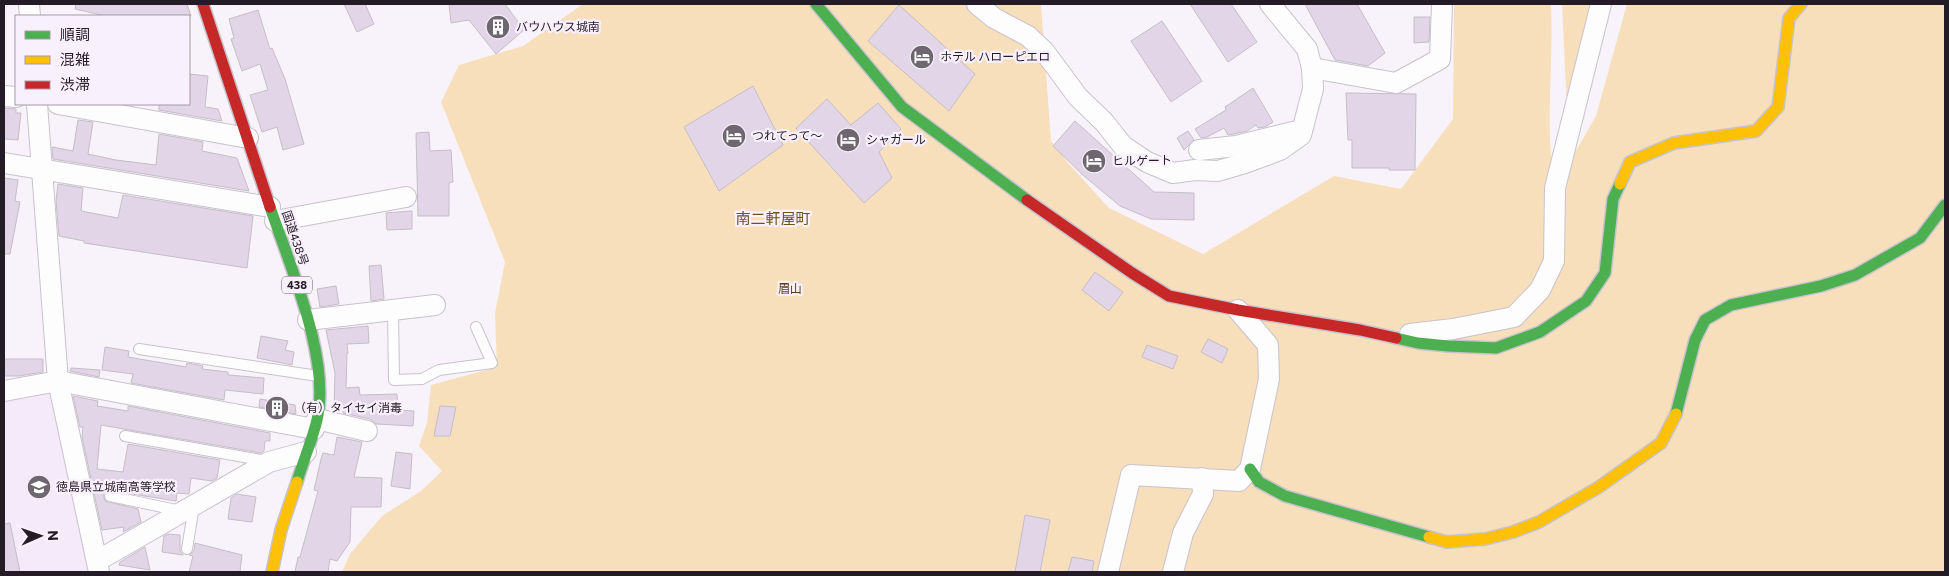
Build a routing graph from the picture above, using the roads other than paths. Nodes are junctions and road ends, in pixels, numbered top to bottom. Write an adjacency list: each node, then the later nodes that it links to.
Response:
1 (203, 4): 12 (main road, 国道438号 / 438)
2 (816, 4): 21 (main road)
3 (977, 4): 11 (street)
4 (1270, 4): 8 (street)
5 (1442, 4): 8 (street)
6 (1601, 4): 24 (street)
7 (1801, 4): 24 (main road)
8 (1312, 68): 11 (street)
9 (37, 105): 15 (street)
10 (64, 105): 12 (street)
11 (1302, 129): 13 (street)
12 (248, 138): 18 (main road, 国道438号 / 438)
13 (1199, 150)
14 (4, 163): 15 (street)
15 (42, 168): 18 (street); 27 (street)
16 (406, 197): 18 (street)
17 (1945, 204): 34 (main road)
18 (273, 214): 22 (main road, 国道438号 / 438)
19 (435, 305): 20 (street)
20 (393, 310): 22 (street); 23 (lane)
21 (1238, 310): 24 (main road); 34 (street)
22 (308, 320): 26 (main road, 国道438号 / 438)
23 (476, 327)
24 (1389, 336)
25 (139, 349): 26 (lane)
26 (320, 376): 29 (main road, 国道438号 / 438)
27 (58, 381): 28 (street); 29 (street); 39 (street)
28 (4, 391)
29 (316, 424): 30 (street); 32 (main road, 国道438号 / 438)
30 (367, 432)
31 (125, 436): 33 (lane)
32 (306, 452): 33 (street); 40 (main road, 国道438号 / 438)
33 (269, 462): 37 (street)
34 (1250, 469): 35 (street)
35 (1202, 478): 41 (street); 42 (street)
36 (110, 496): 37 (lane)
37 (188, 508): 38 (lane); 39 (street)
38 (188, 549)
39 (98, 567)
40 (272, 572)
41 (1108, 572)
42 (1173, 572)

